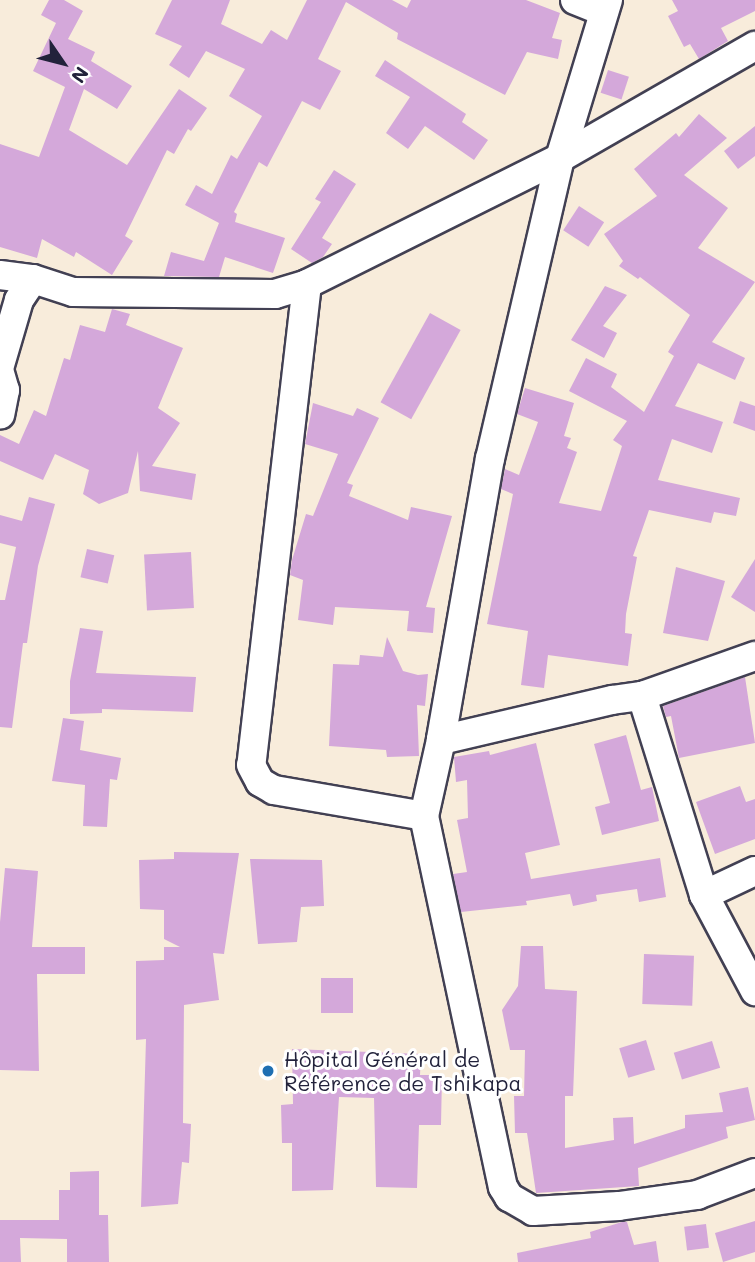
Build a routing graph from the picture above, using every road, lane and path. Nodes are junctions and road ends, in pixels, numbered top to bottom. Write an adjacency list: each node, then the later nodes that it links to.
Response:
1 (575, 0): 2 (street)
2 (606, 6): 4 (street)
3 (755, 46): 4 (street)
4 (560, 158): 7 (street); 13 (street)
5 (0, 275): 6 (street)
6 (33, 279): 7 (street); 8 (street)
7 (307, 284): 14 (street)
8 (0, 365)
9 (0, 373): 10 (street)
10 (0, 415)
11 (755, 656): 12 (street)
12 (642, 696): 13 (street); 16 (street)
13 (441, 740): 14 (street)
14 (424, 816): 18 (street)
15 (755, 871): 16 (street)
16 (704, 895): 17 (street)
17 (755, 991)
18 (755, 1172)

